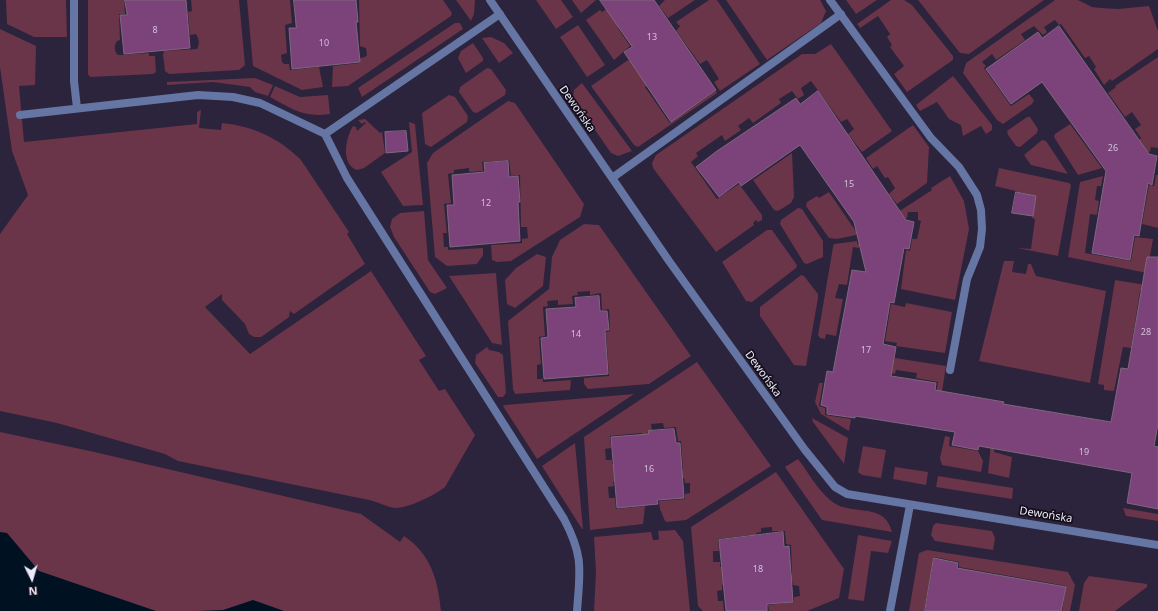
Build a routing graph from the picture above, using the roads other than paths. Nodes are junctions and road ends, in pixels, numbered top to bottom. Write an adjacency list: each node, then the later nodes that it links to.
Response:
1 (74, 0): 6 (street)
2 (490, 0): 4 (street, Dewońska)
3 (830, 0): 5 (street)
4 (500, 14): 8 (street); 9 (street, Dewońska)
5 (840, 14): 9 (street); 10 (street)
6 (77, 108): 7 (street); 8 (street)
7 (20, 115)
8 (325, 134): 13 (street)
9 (612, 178): 11 (street, Dewońska)
10 (950, 370)
11 (910, 504): 12 (street, Dewońska); 14 (street)
12 (1158, 545)
13 (577, 611)
14 (890, 611)

